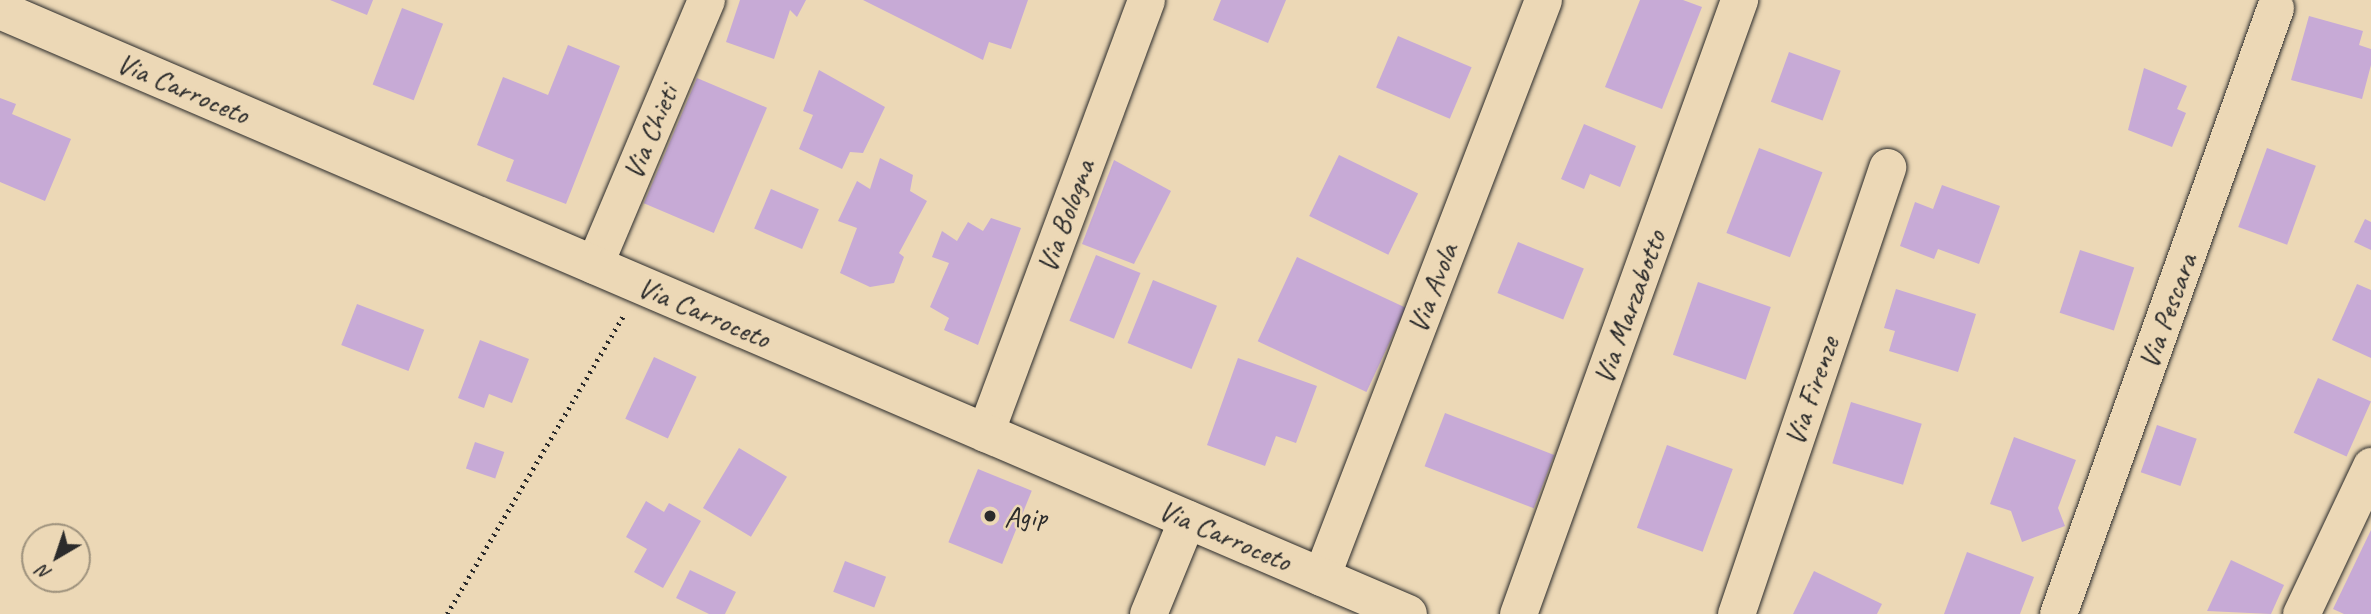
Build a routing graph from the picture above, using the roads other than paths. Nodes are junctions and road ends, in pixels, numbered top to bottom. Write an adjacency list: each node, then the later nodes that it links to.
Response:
1 (706, 0): 8 (street, Via Chieti)
2 (1146, 0): 9 (street, Via Bologna)
3 (1543, 0): 12 (street, Via Avola)
4 (1739, 0): 15 (street, Via Marzabotto)
5 (2276, 8): 17 (street, Via Pescara)
6 (0, 10): 8 (street, Via Carroceto)
7 (1887, 167): 16 (street, Via Firenze)
8 (594, 265): 9 (street, Via Carroceto)
9 (985, 433): 11 (street, Via Carroceto)
10 (2371, 466): 18 (street)
11 (1187, 519): 12 (street, Via Carroceto); 13 (street)
12 (1321, 577): 14 (street, Via Carroceto)
13 (1148, 614)
14 (1408, 614)
15 (1518, 614)
16 (1736, 614)
17 (2058, 614)
18 (2301, 614)

